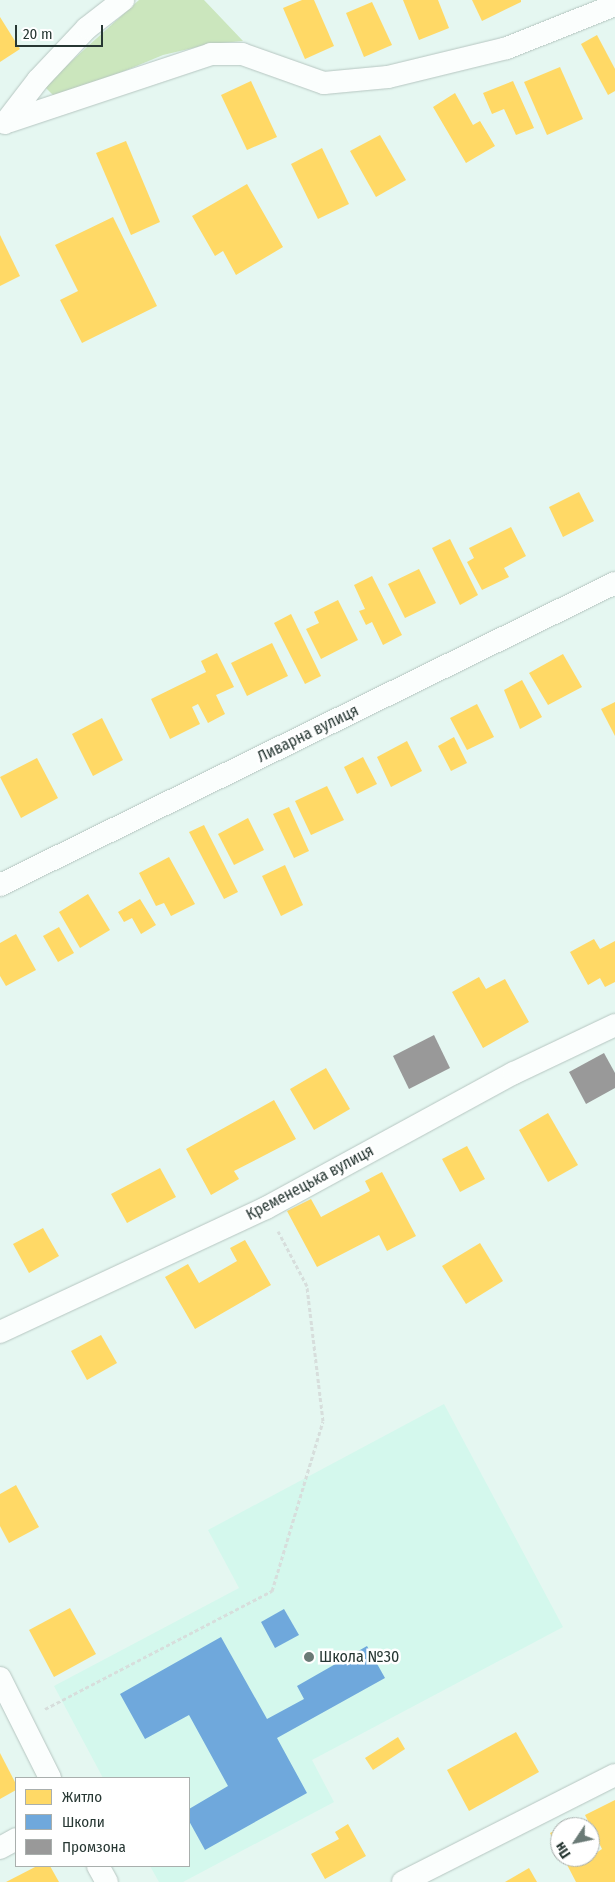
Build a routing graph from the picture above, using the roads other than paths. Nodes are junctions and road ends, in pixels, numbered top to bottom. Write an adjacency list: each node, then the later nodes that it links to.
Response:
1 (123, 0): 3 (street)
2 (615, 5): 3 (street)
3 (5, 124)
4 (615, 583): 5 (street, Ливарна вулиця)
5 (0, 885)
6 (615, 1025): 7 (street, Кременецька вулиця)
7 (0, 1332)
8 (0, 1678): 10 (street)
9 (615, 1775): 15 (street)
10 (50, 1777)
11 (15, 1840): 12 (street)
12 (0, 1848)
13 (99, 1867): 14 (street)
14 (107, 1882)
15 (404, 1882)

